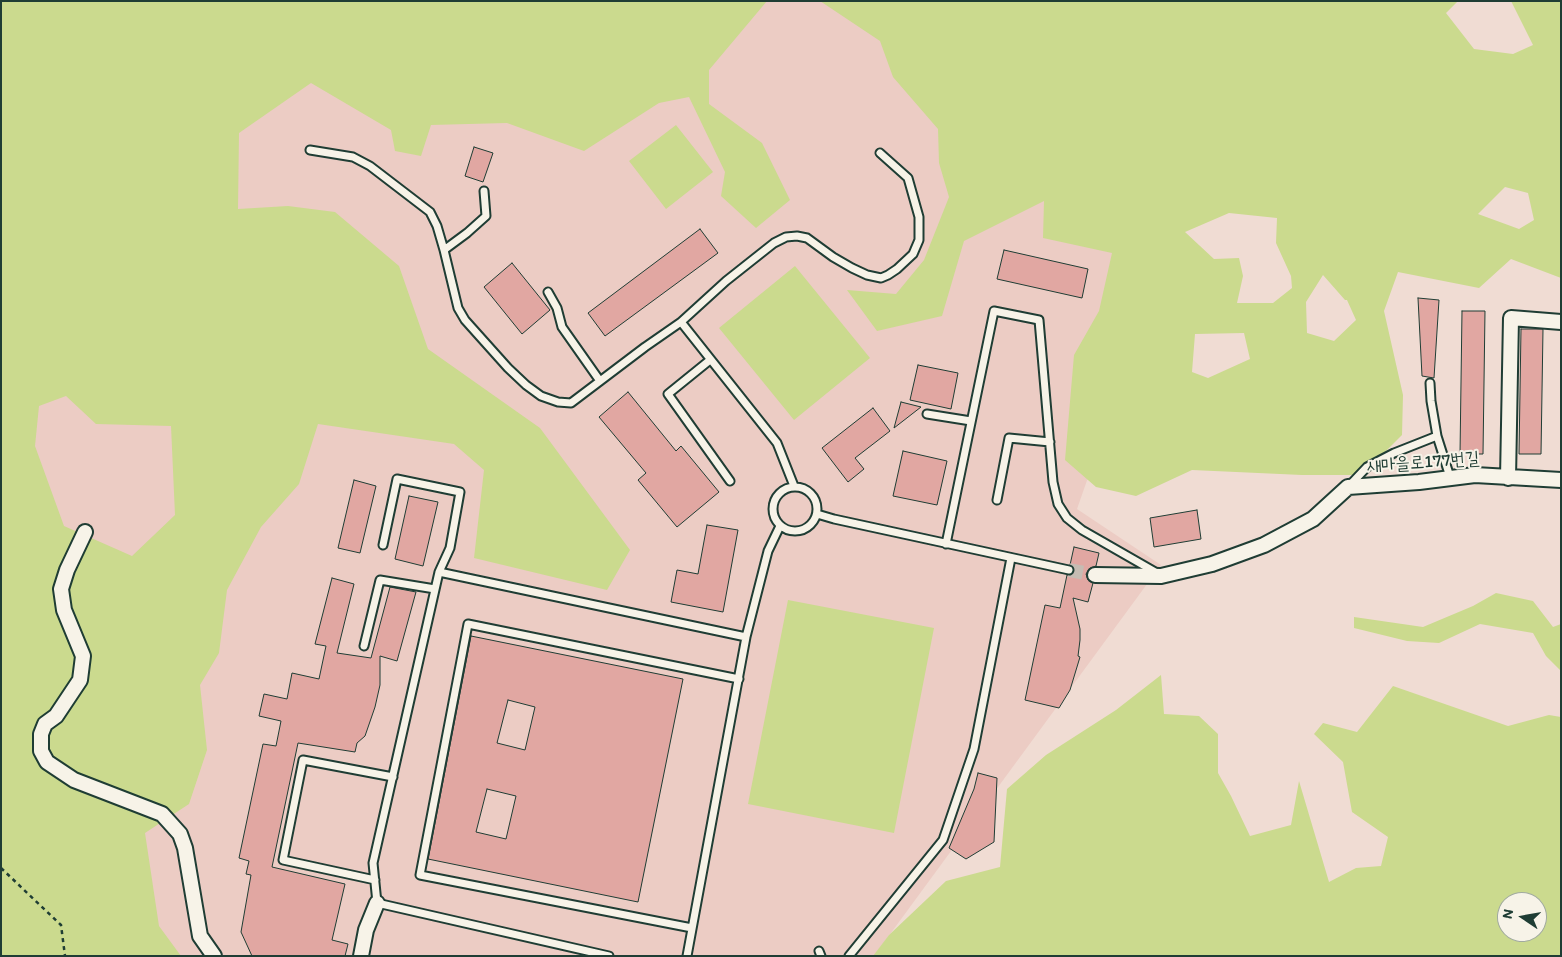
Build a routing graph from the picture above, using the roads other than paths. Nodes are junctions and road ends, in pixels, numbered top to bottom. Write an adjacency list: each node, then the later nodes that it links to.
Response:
1 (310, 150): 4 (lane)
2 (880, 153): 6 (lane)
3 (484, 191): 4 (lane)
4 (444, 250): 9 (lane)
5 (548, 292): 9 (lane)
6 (682, 322): 8 (lane); 9 (lane)
7 (1561, 322): 16 (street)
8 (710, 360): 18 (lane); 19 (lane)
9 (600, 381)
10 (1430, 383): 13 (lane)
11 (927, 414): 12 (lane)
12 (971, 421): 14 (lane); 25 (lane)
13 (1437, 436): 15 (lane); 20 (lane)
14 (1050, 442): 21 (lane); 31 (lane)
15 (1450, 477): 16 (street, 새마을로177번길); 20 (street, 새마을로177번길)
16 (1508, 478): 17 (street, 새마을로177번길)
17 (1561, 480)
18 (730, 481)
19 (794, 486): 22 (lane); 23 (lane)
20 (1348, 487): 31 (street)
21 (997, 500)
22 (817, 514): 23 (lane); 25 (lane)
23 (780, 526): 33 (lane)
24 (85, 532): 40 (street)
25 (946, 544): 27 (lane)
26 (383, 545): 29 (lane)
27 (1011, 558): 28 (lane); 44 (lane)
28 (1068, 570)
29 (439, 572): 32 (lane); 33 (lane)
30 (1094, 575): 31 (street)
31 (1162, 576)
32 (435, 589): 34 (lane); 36 (lane)
33 (746, 637): 35 (lane)
34 (364, 646)
35 (739, 679): 39 (lane); 39 (lane)
36 (392, 777): 37 (lane); 37 (lane)
37 (375, 880): 38 (lane)
38 (377, 903): 41 (street); 42 (lane)
39 (692, 928): 43 (lane)
40 (214, 956)
41 (361, 956)
42 (609, 956)
43 (687, 956)
44 (849, 956)

